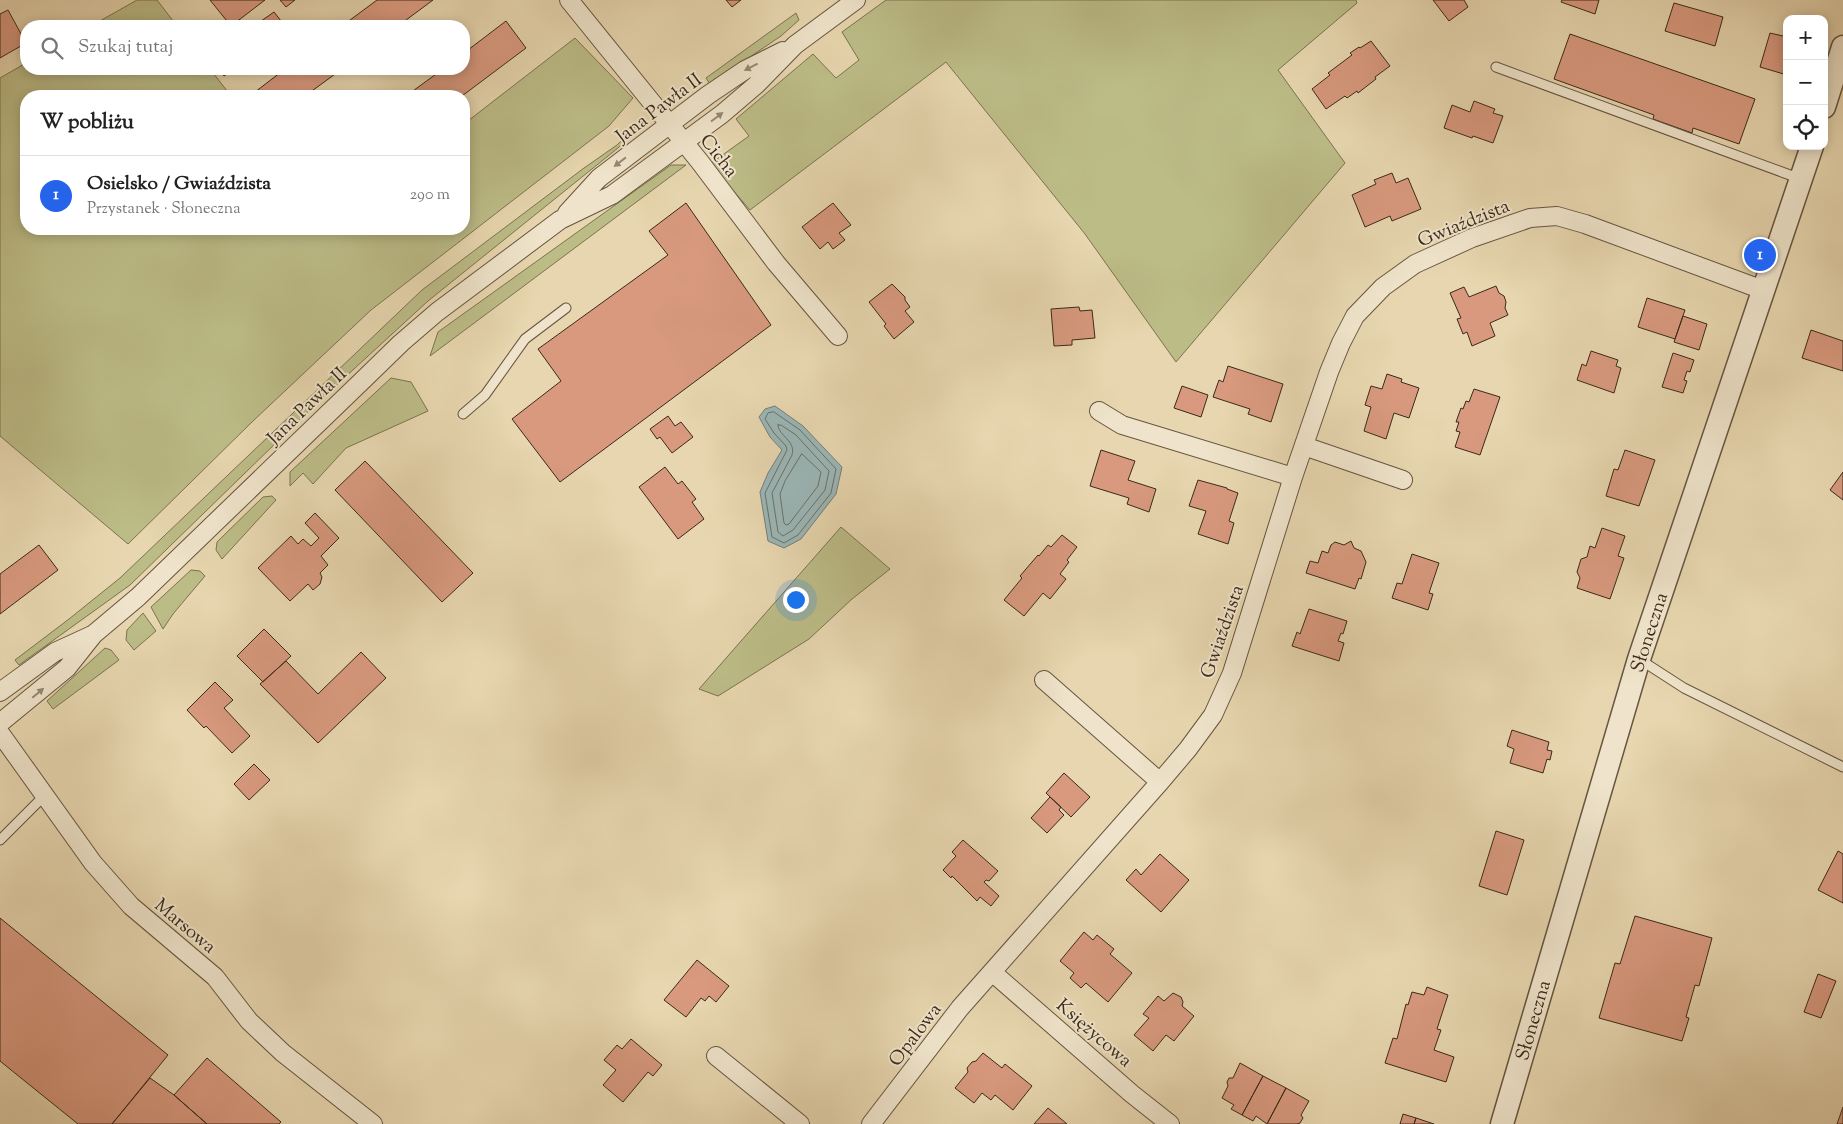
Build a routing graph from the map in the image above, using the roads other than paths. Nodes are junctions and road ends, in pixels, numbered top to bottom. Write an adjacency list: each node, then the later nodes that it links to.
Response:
1 (569, 0): 7 (street, Cicha)
2 (856, 0): 3 (street, Jana Pawła II)
3 (795, 45): 7 (street, Jana Pawła II, one-way to 7); 8 (street, Jana Pawła II, one-way to 3)
4 (1843, 47): 6 (street)
5 (1496, 67): 10 (lane)
6 (1825, 105)
7 (668, 124): 8 (street, Cicha); 11 (street, Jana Pawła II, one-way to 11)
8 (684, 143): 11 (street, Jana Pawła II); 14 (street, Cicha)
9 (1811, 150): 10 (street, Słoneczna)
10 (1802, 176): 12 (street, Słoneczna)
11 (560, 220): 20 (street, Jana Pawła II)
12 (1764, 290): 17 (street, Gwiaździsta); 21 (street, Słoneczna)
13 (566, 308): 16 (lane)
14 (838, 336)
15 (1099, 411): 18 (street)
16 (463, 414)
17 (1304, 446): 18 (street, Gwiaździsta); 19 (street)
18 (1293, 477): 27 (street, Gwiaździsta)
19 (1404, 480)
20 (94, 634): 23 (street, Jana Pawła II); 24 (street, Jana Pawła II, one-way to 20)
21 (1639, 659): 26 (lane); 36 (street, Słoneczna)
22 (1044, 680): 27 (street)
23 (0, 692)
24 (0, 723)
25 (0, 733): 28 (street, Marsowa)
26 (1843, 766)
27 (1160, 782): 30 (street, Gwiaździsta)
28 (44, 796): 29 (lane); 32 (street, Marsowa)
29 (0, 840)
30 (992, 972): 34 (street, Opalowa); 35 (street, Księżycowa)
31 (716, 1056): 33 (street)
32 (373, 1124)
33 (800, 1124)
34 (871, 1124)
35 (1170, 1124)
36 (1502, 1124)

